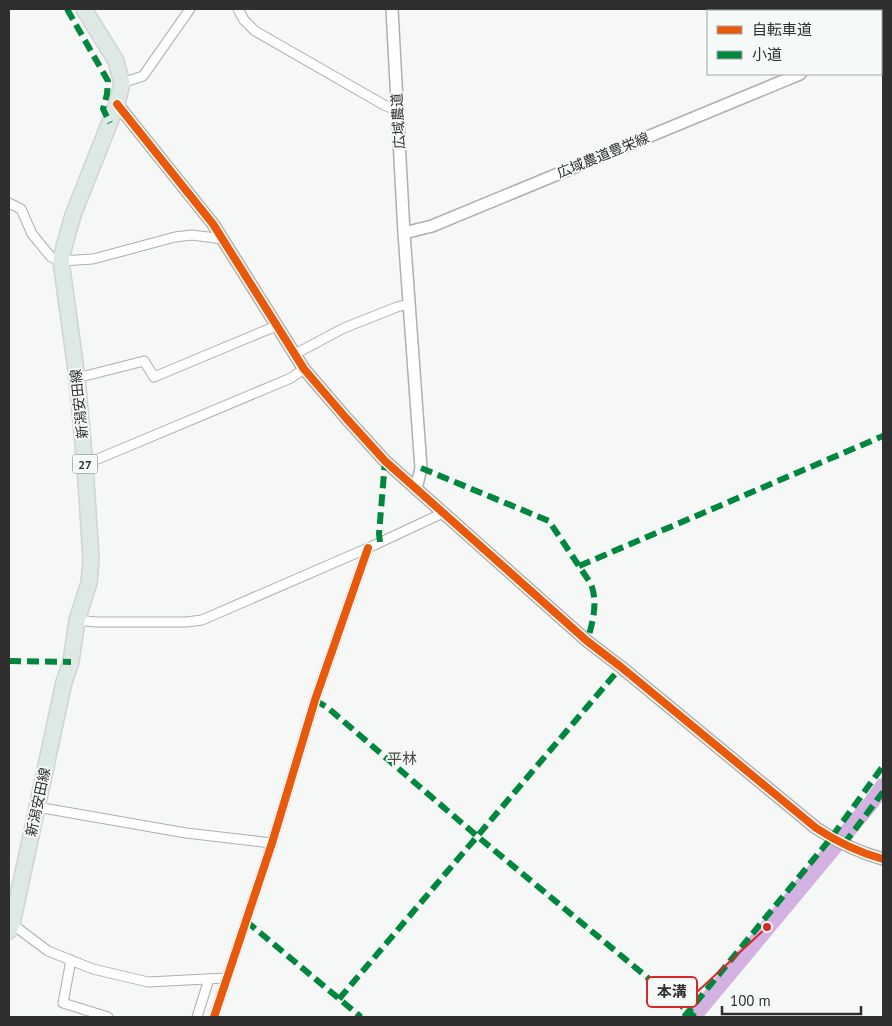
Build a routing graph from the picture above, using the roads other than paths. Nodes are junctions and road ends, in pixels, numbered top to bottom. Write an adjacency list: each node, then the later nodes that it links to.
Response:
1 (84, 9): 6 (main road, 新潟安田線 / 27)
2 (190, 9): 6 (street)
3 (238, 9): 8 (street)
4 (392, 9): 8 (street, 広域農道)
5 (798, 75): 10 (street, 広域農道豊栄線)
6 (122, 84): 7 (main road, 新潟安田線 / 27)
7 (117, 104): 11 (street); 12 (main road, 新潟安田線 / 27)
8 (398, 111): 10 (street, 広域農道)
9 (9, 202): 12 (street)
10 (404, 233): 13 (street, 広域農道)
11 (222, 239): 12 (street); 14 (street)
12 (61, 261): 17 (main road, 新潟安田線 / 27)
13 (409, 304): 15 (street); 19 (street, 広域農道)
14 (276, 326): 15 (street); 17 (street)
15 (295, 354): 16 (street)
16 (304, 369): 18 (street); 19 (street)
17 (77, 378): 18 (main road, 新潟安田線 / 27)
18 (85, 465): 22 (main road, 新潟安田線 / 27)
19 (416, 489): 20 (street)
20 (443, 512): 21 (street); 25 (street)
21 (368, 548): 22 (street); 24 (street)
22 (77, 620): 23 (main road, 新潟安田線 / 27)
23 (37, 807): 24 (street); 26 (main road, 新潟安田線 / 27)
24 (272, 843): 28 (street)
25 (883, 859)
26 (10, 928): 27 (street)
27 (70, 960): 29 (street); 30 (street)
28 (226, 978): 29 (street); 32 (street)
29 (209, 979): 31 (street)
30 (108, 1017)
31 (197, 1017)
32 (214, 1017)

